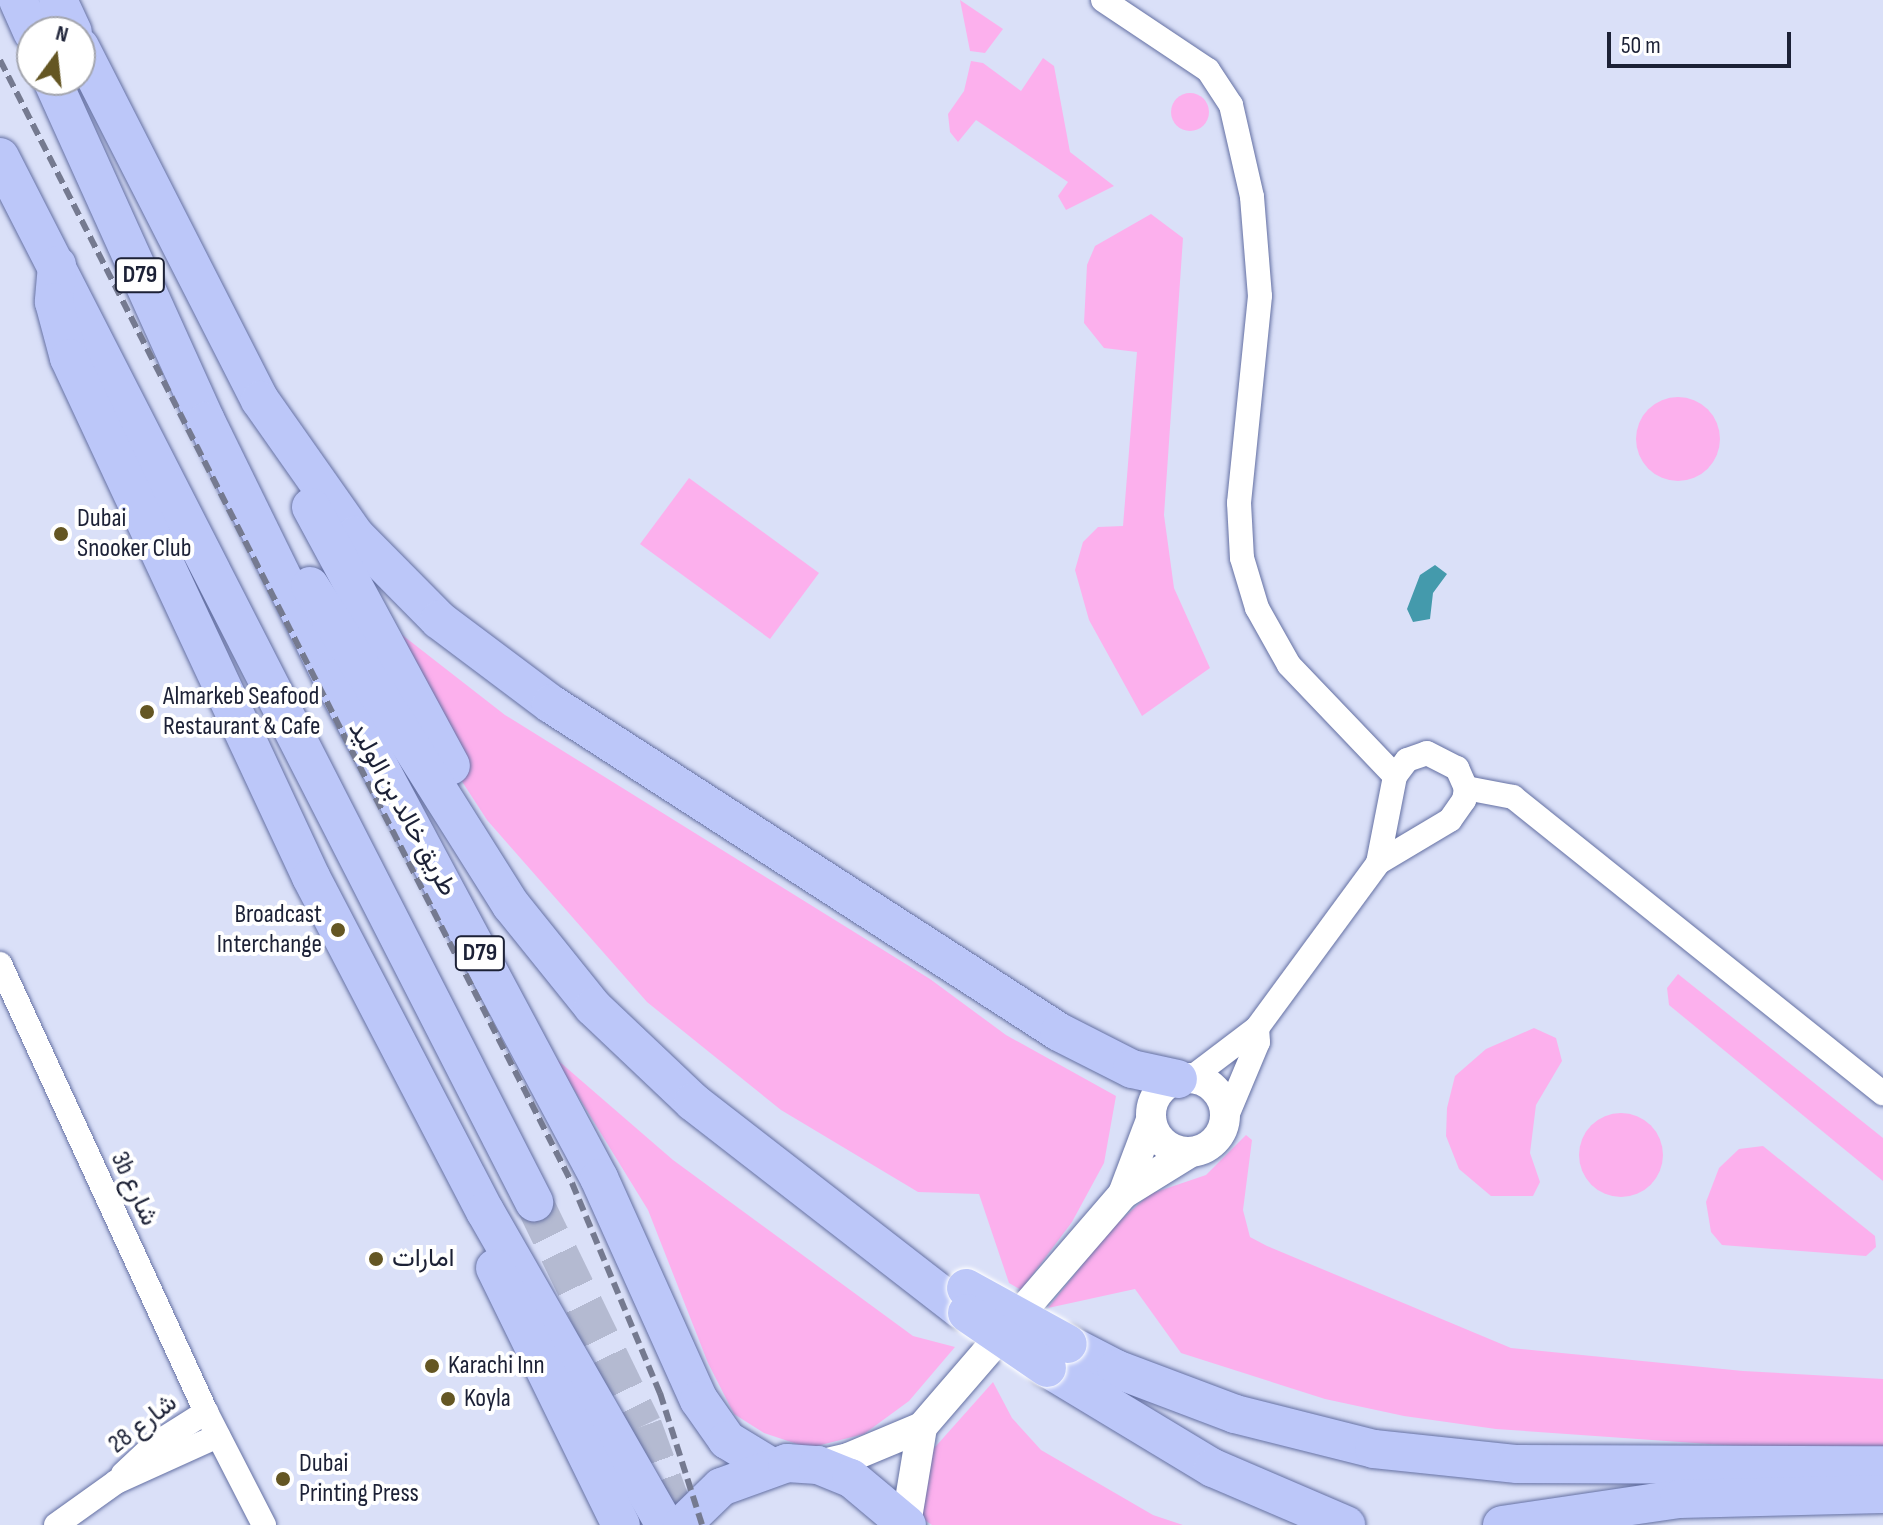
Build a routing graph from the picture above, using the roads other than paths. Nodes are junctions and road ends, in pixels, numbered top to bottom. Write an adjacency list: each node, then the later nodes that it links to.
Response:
1 (1103, 0): 8 (street)
2 (96, 78): 6 (main road)
3 (59, 96): 7 (main road, طريق خالد بن الوليد / D79)
4 (0, 157): 5 (main road)
5 (57, 265): 20 (main road); 21 (main road)
6 (260, 400): 11 (main road); 14 (main road)
7 (206, 421): 11 (main road); 28 (main road, طريق خالد بن الوليد / D79)
8 (1395, 776): 9 (street); 10 (street)
9 (1466, 788): 10 (street); 15 (street)
10 (1378, 863): 13 (street)
11 (511, 905): 22 (main road, bridge)
12 (0, 964): 23 (street, 3b شارع)
13 (1257, 1028): 14 (street); 16 (street)
14 (1184, 1078): 16 (street); 17 (street)
15 (1883, 1093)
16 (1226, 1118): 18 (street)
17 (1151, 1120): 18 (street); 19 (street)
18 (1189, 1153): 19 (street)
19 (1123, 1194): 24 (street)
20 (534, 1202)
21 (485, 1211): 34 (main road); 35 (main road)
22 (1057, 1356): 27 (main road); 37 (main road)
23 (206, 1412): 25 (street, 3b شارع); 29 (street, شارع 28)
24 (922, 1427): 26 (street); 31 (street)
25 (218, 1436): 29 (street, شارع 28); 33 (street, 3b شارع)
26 (818, 1465): 28 (main road); 31 (main road)
27 (1883, 1465)
28 (770, 1466): 36 (main road)
29 (116, 1482): 32 (street, شارع 28)
30 (1883, 1494): 38 (main road)
31 (906, 1524)
32 (56, 1525)
33 (264, 1525)
34 (621, 1525)
35 (665, 1525)
36 (682, 1525)
37 (1346, 1525)
38 (1502, 1525)

